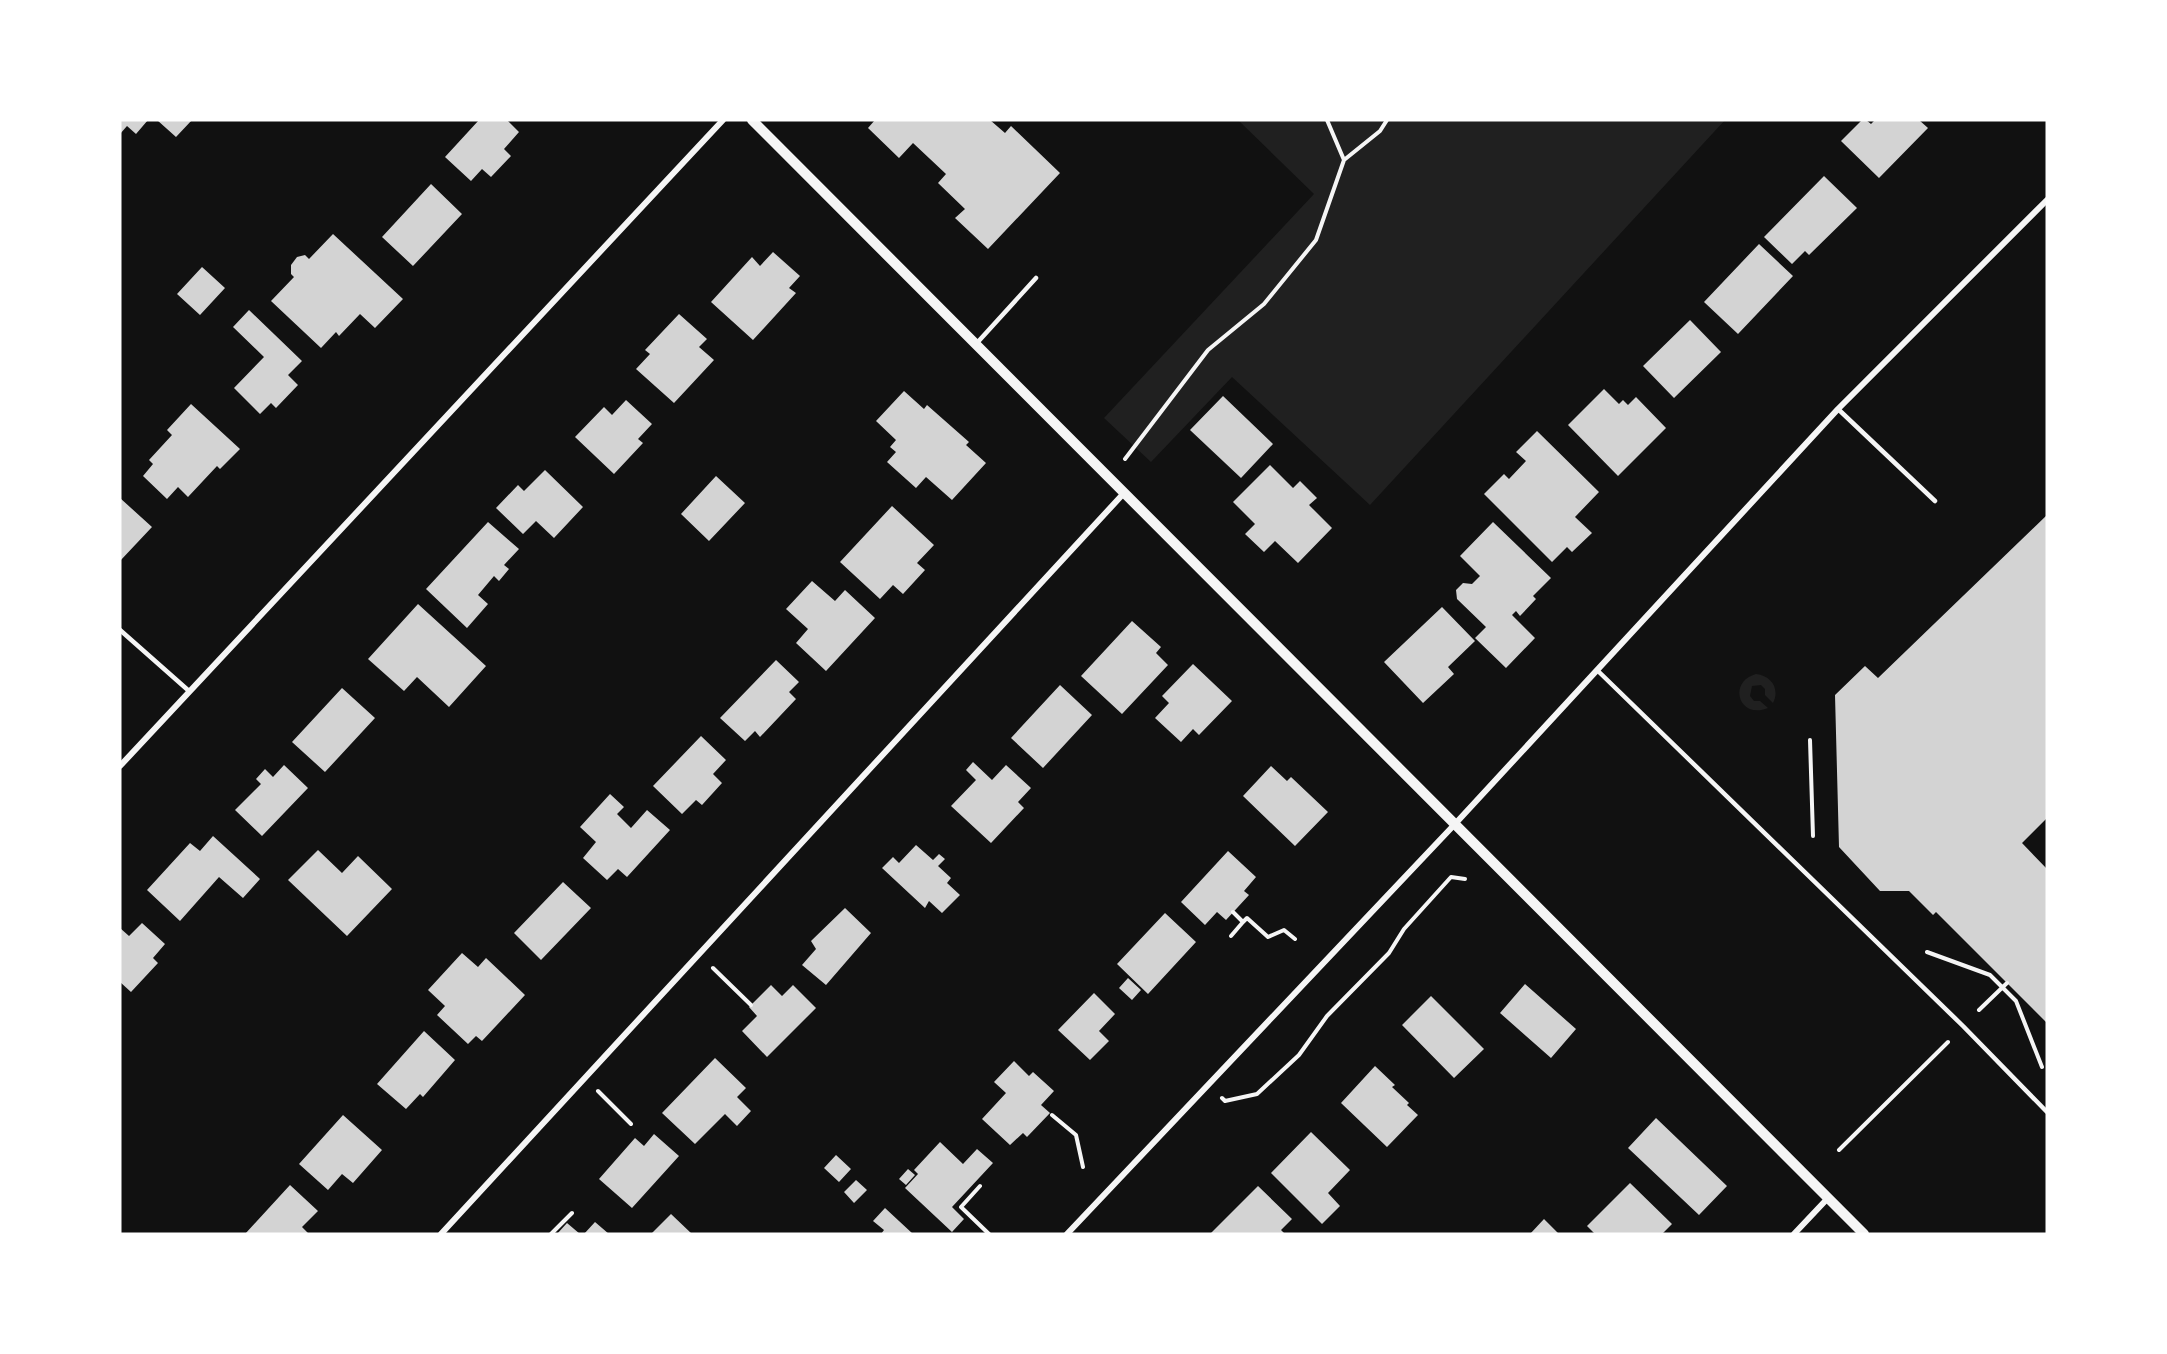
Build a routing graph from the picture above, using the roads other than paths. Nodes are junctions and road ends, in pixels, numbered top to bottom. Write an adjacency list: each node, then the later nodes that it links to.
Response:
1 (723, 120): 11 (street)
2 (752, 120): 5 (street)
3 (2047, 200): 6 (street)
4 (1036, 278): 5 (lane)
5 (976, 344): 7 (street)
6 (1838, 409): 8 (lane); 10 (street)
7 (1124, 493): 13 (street); 16 (street)
8 (1935, 501)
9 (120, 630): 11 (lane)
10 (1598, 671): 13 (street); 14 (lane)
11 (189, 691): 12 (street)
12 (120, 766)
13 (1455, 824): 15 (street); 17 (street)
14 (2047, 1112)
15 (1828, 1198): 18 (street); 19 (street)
16 (441, 1234)
17 (1066, 1234)
18 (1794, 1234)
19 (1864, 1234)

